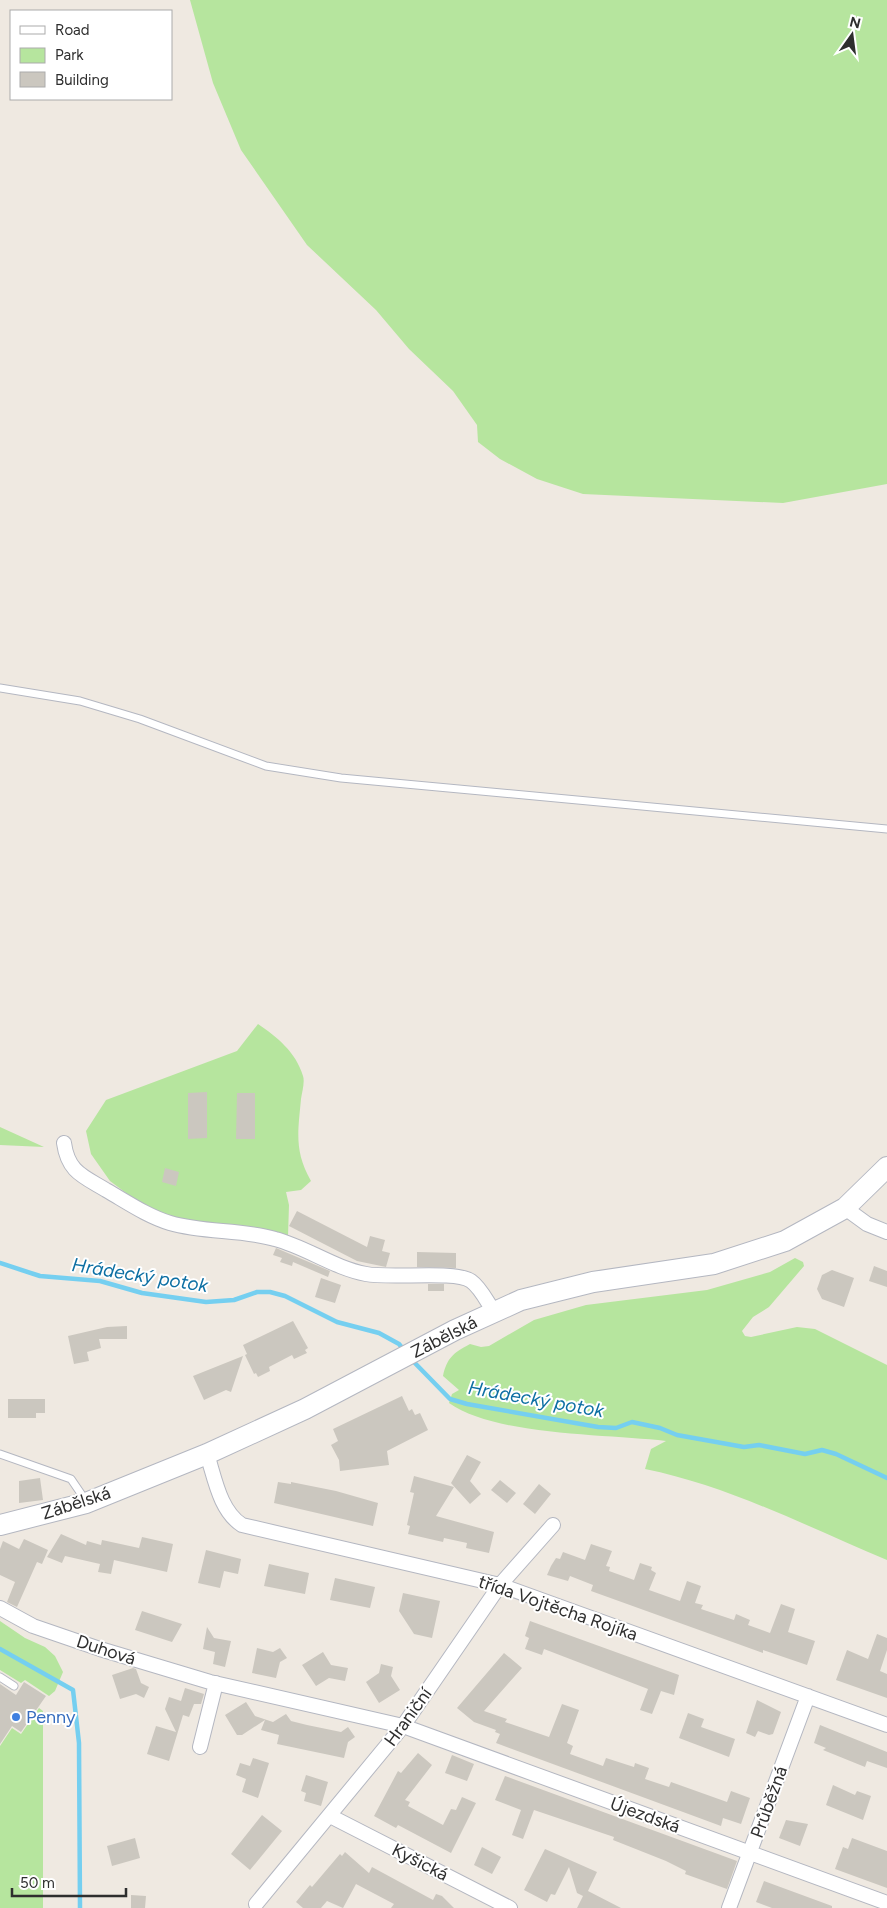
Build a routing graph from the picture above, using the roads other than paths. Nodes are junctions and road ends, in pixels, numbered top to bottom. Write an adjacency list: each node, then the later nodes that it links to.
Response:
1 (0, 688): 2 (lane)
2 (887, 828)
3 (64, 1143): 7 (street)
4 (887, 1167): 5 (main road, Zábělská)
5 (845, 1208): 6 (street); 7 (main road, Zábělská)
6 (887, 1232)
7 (494, 1312): 9 (main road, Zábělská)
8 (0, 1454): 10 (lane)
9 (207, 1454): 10 (main road, Zábělská); 13 (street, třída Vojtěcha Rojíka)
10 (86, 1503): 12 (main road, Zábělská)
11 (553, 1524): 13 (street, Hraniční)
12 (0, 1525)
13 (500, 1585): 18 (street, třída Vojtěcha Rojíka); 20 (street, Hraniční)
14 (0, 1608): 16 (street, Duhová)
15 (0, 1677): 17 (lane)
16 (216, 1684): 20 (street, Duhová); 21 (street)
17 (14, 1686)
18 (808, 1696): 19 (street, třída Vojtěcha Rojíka); 23 (street, Průběžná)
19 (887, 1725)
20 (403, 1726): 22 (street, Hraniční); 23 (street, Újezdská)
21 (200, 1747)
22 (330, 1816): 25 (street, Hraniční); 26 (street, Kyšická)
23 (750, 1853): 24 (street, Újezdská); 27 (street, Průběžná)
24 (887, 1903)
25 (256, 1904)
26 (510, 1908)
27 (730, 1908)

